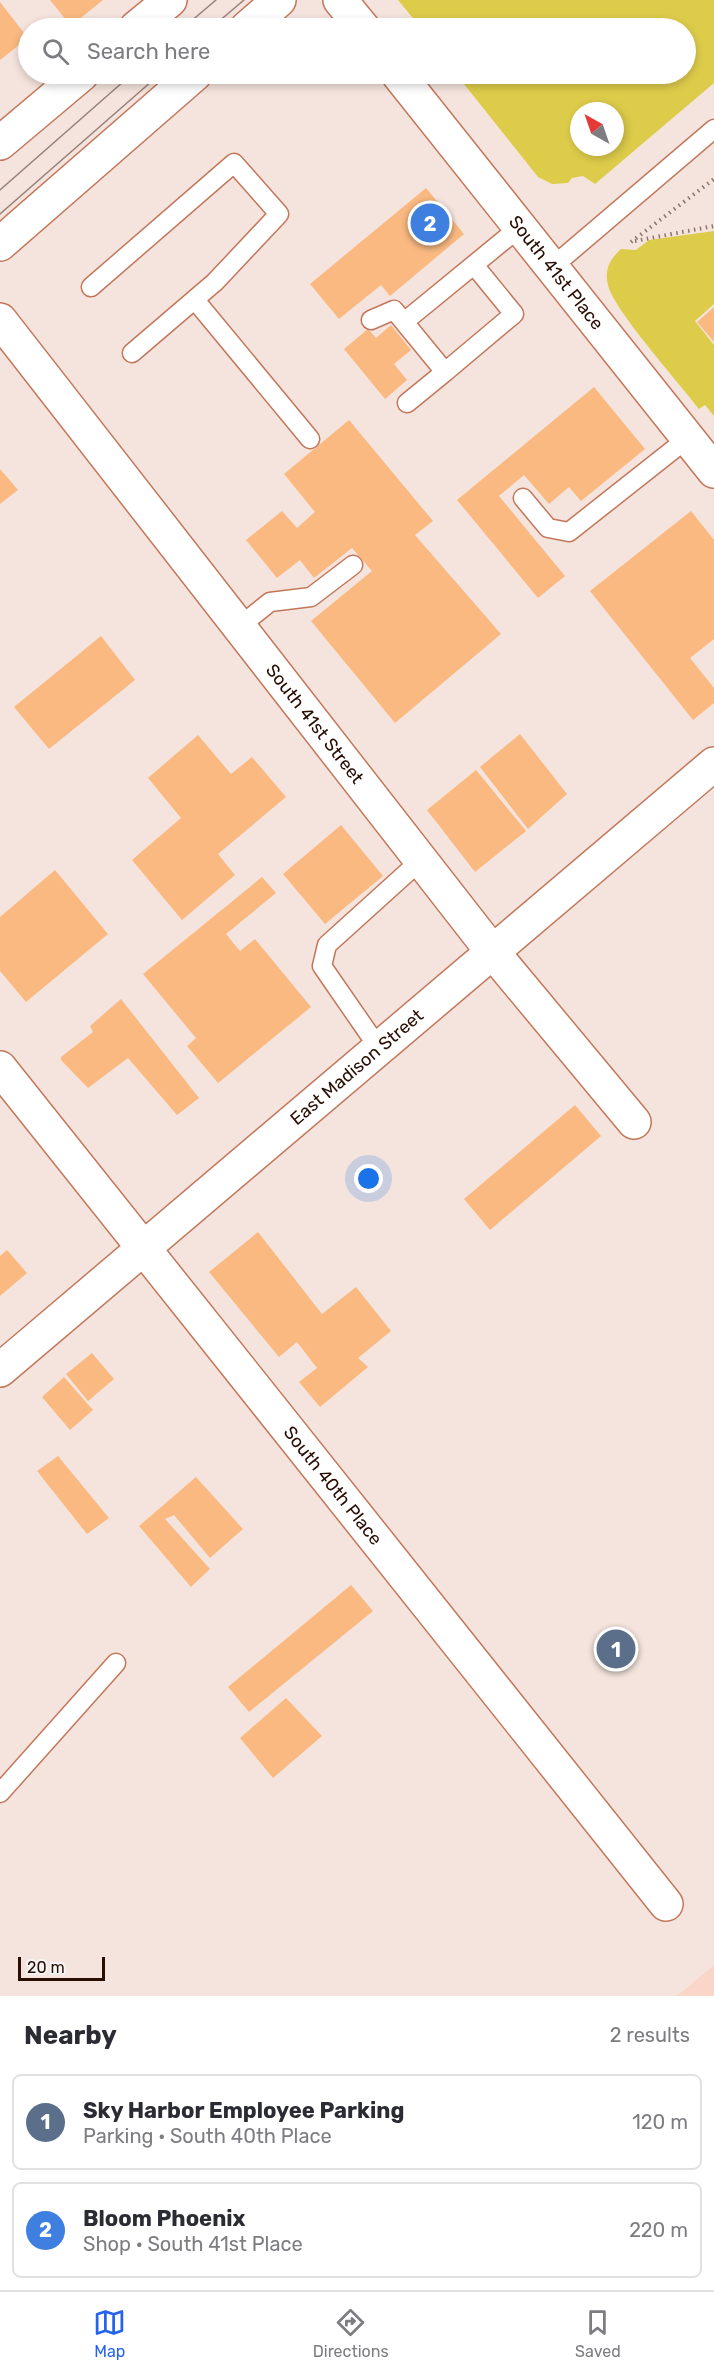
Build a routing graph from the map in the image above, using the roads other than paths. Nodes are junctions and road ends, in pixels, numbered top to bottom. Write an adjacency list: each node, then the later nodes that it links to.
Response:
1 (170, 0): 4 (street)
2 (279, 0): 5 (street)
3 (340, 0): 6 (street)
4 (148, 18)
5 (258, 18)
6 (355, 18)
7 (70, 84): 11 (street)
8 (184, 84): 13 (street)
9 (406, 84): 12 (street, South 41st Place)
10 (714, 129): 15 (lane)
11 (0, 143)
12 (520, 227): 14 (lane); 15 (street, South 41st Place)
13 (0, 244)
14 (474, 265): 20 (lane); 22 (lane)
15 (551, 267): 24 (street, South 41st Place)
16 (91, 287): 17 (lane)
17 (195, 300): 21 (lane); 25 (lane)
18 (0, 320): 29 (street, South 41st Street)
19 (371, 320): 20 (lane)
20 (404, 322): 22 (lane)
21 (132, 353)
22 (445, 372): 23 (lane)
23 (407, 403)
24 (688, 438): 26 (street, South 41st Place); 27 (lane)
25 (310, 439)
26 (714, 471)
27 (523, 498)
28 (353, 565): 29 (lane)
29 (240, 626): 31 (street, South 41st Street)
30 (714, 764): 32 (street, East Madison Street)
31 (421, 860): 32 (street, South 41st Street); 33 (lane)
32 (491, 950): 33 (street, East Madison Street); 35 (street, South 41st Street)
33 (378, 1047): 36 (street, East Madison Street)
34 (0, 1068): 36 (street, South 40th Place)
35 (634, 1122)
36 (142, 1249): 37 (street, East Madison Street); 40 (street, South 40th Place)
37 (0, 1370)
38 (116, 1663): 39 (lane)
39 (0, 1794)
40 (666, 1904)

